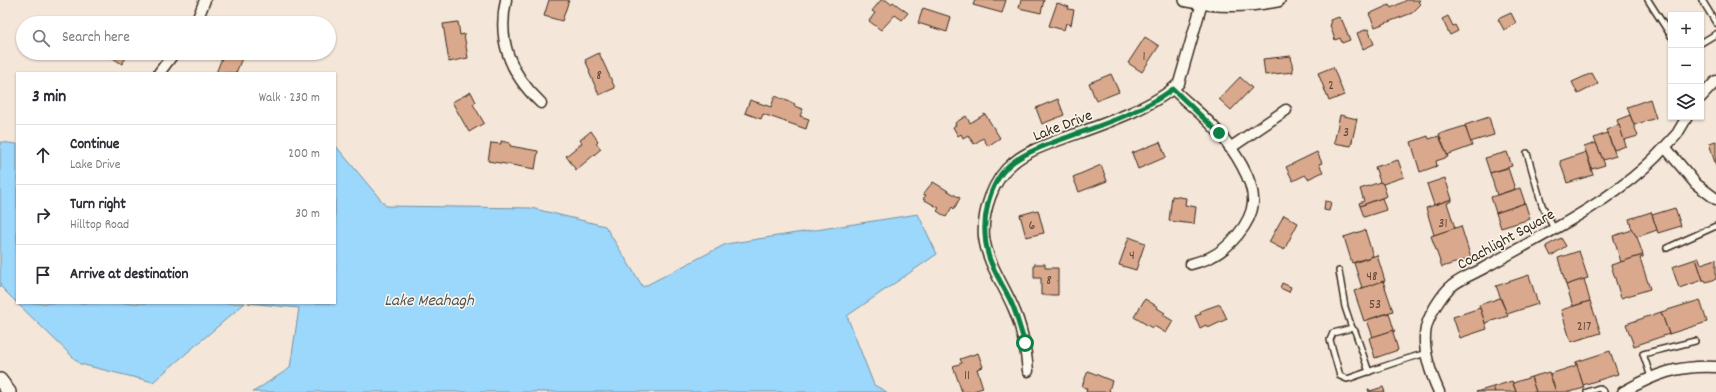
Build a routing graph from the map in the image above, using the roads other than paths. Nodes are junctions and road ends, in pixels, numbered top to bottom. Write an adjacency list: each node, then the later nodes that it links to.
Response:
1 (205, 0): 8 (street)
2 (506, 0): 18 (street)
3 (1186, 0): 7 (street)
4 (1278, 0): 7 (street)
5 (1648, 0): 10 (lane)
6 (1702, 0): 9 (lane)
7 (1202, 3): 16 (street)
8 (200, 16)
9 (1716, 23)
10 (1668, 31)
11 (1716, 34): 12 (lane)
12 (1704, 41)
13 (169, 60): 14 (street)
14 (160, 72)
15 (1716, 81): 17 (street)
16 (1173, 89): 22 (street); 34 (street, Lake Drive)
17 (1704, 93)
18 (541, 103)
19 (1286, 110): 22 (street)
20 (1684, 120): 21 (street, Coachlight Square)
21 (1666, 147): 24 (street); 26 (street, Coachlight Square)
22 (1230, 148): 28 (street)
23 (1527, 153): 26 (lane)
24 (1716, 199)
25 (1716, 226): 27 (lane)
26 (1554, 229): 32 (street, Coachlight Square)
27 (1668, 248)
28 (1191, 264)
29 (1339, 271): 30 (lane)
30 (1352, 328): 35 (lane); 35 (lane)
31 (1695, 341): 36 (lane)
32 (1427, 353): 35 (lane); 39 (street, Coachlight Square)
33 (1716, 367): 36 (street)
34 (1028, 371)
35 (1369, 372)
36 (1651, 377): 42 (street)
37 (0, 380): 38 (street)
38 (9, 392)
39 (1439, 392)
40 (1587, 392): 41 (lane)
41 (1604, 392)
42 (1623, 392)

